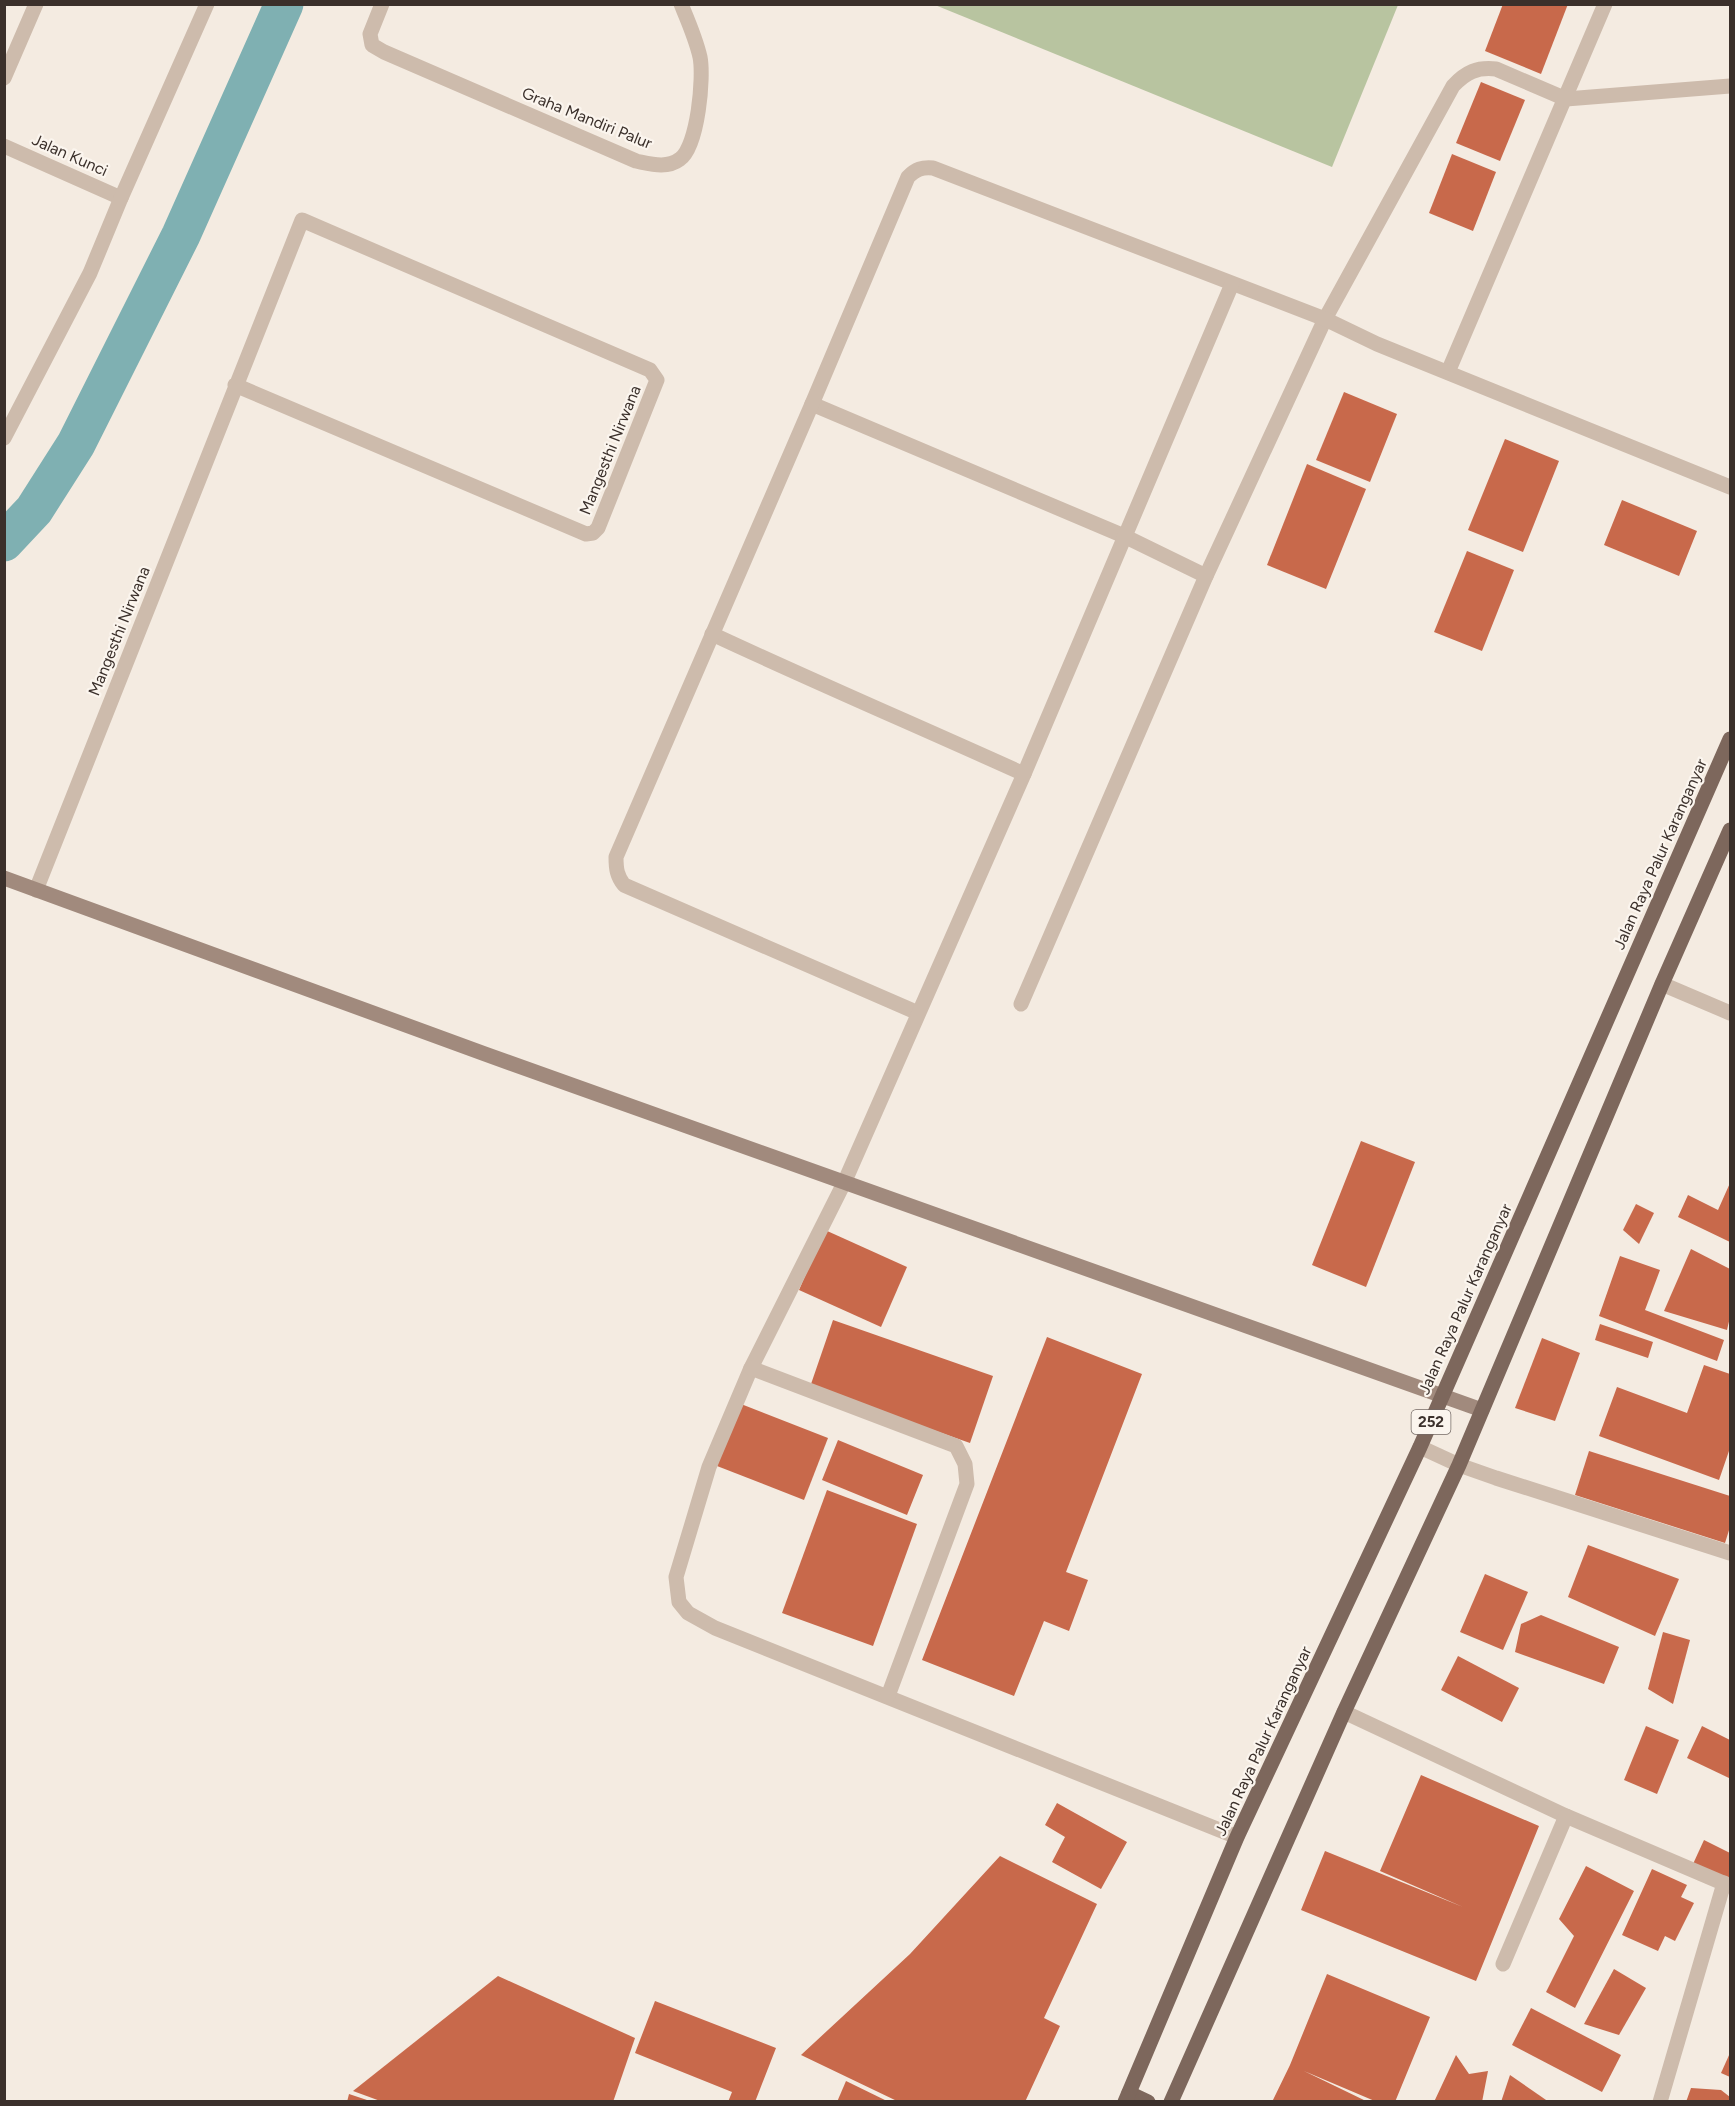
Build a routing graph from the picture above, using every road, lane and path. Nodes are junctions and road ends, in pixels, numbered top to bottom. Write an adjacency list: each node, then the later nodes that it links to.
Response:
1 (36, 4): 6 (street)
2 (207, 4): 10 (street)
3 (382, 4): 4 (street, Graha Mandiri Palur)
4 (681, 4)
5 (1605, 4): 8 (street)
6 (4, 78)
7 (1731, 86): 8 (street)
8 (1566, 99): 12 (street); 13 (street)
9 (4, 146): 10 (street, Jalan Kunci)
10 (121, 198): 16 (street)
11 (1232, 284): 12 (street); 15 (street); 18 (street)
12 (1325, 319): 13 (street); 19 (street)
13 (1448, 372): 17 (street)
14 (235, 385): 14 (street, Mangesthi Nirwana); 25 (street, Mangesthi Nirwana)
15 (812, 404): 18 (street); 20 (street)
16 (4, 438)
17 (1731, 487)
18 (1124, 536): 19 (street); 22 (street)
19 (1206, 576): 27 (street)
20 (712, 634): 22 (street); 28 (street)
21 (1731, 739): 32 (main road, Jalan Raya Palur Karanganyar / 252)
22 (1024, 774): 28 (street)
23 (1731, 830): 26 (main road, 252)
24 (4, 878): 25 (main road)
25 (36, 890): 30 (main road)
26 (1662, 984): 29 (street); 33 (main road, 252)
27 (1021, 1004)
28 (918, 1013): 30 (street)
29 (1731, 1013)
30 (844, 1183): 31 (street); 32 (main road)
31 (752, 1368): 37 (street); 37 (street)
32 (1441, 1397): 33 (main road); 34 (main road, Jalan Raya Palur Karanganyar / 252)
33 (1482, 1410): 35 (main road, 252)
34 (1420, 1447): 35 (street); 40 (main road, Jalan Raya Palur Karanganyar / 252)
35 (1459, 1465): 36 (street); 38 (main road, 252)
36 (1731, 1553)
37 (888, 1696): 40 (street)
38 (1344, 1712): 39 (street); 45 (main road, 252)
39 (1566, 1816): 41 (street); 42 (street)
40 (1237, 1837): 43 (main road, Jalan Raya Palur Karanganyar / 252)
41 (1727, 1885): 46 (street)
42 (1503, 1964)
43 (1127, 2097): 44 (main road)
44 (1148, 2102)
45 (1171, 2102)
46 (1660, 2102)

